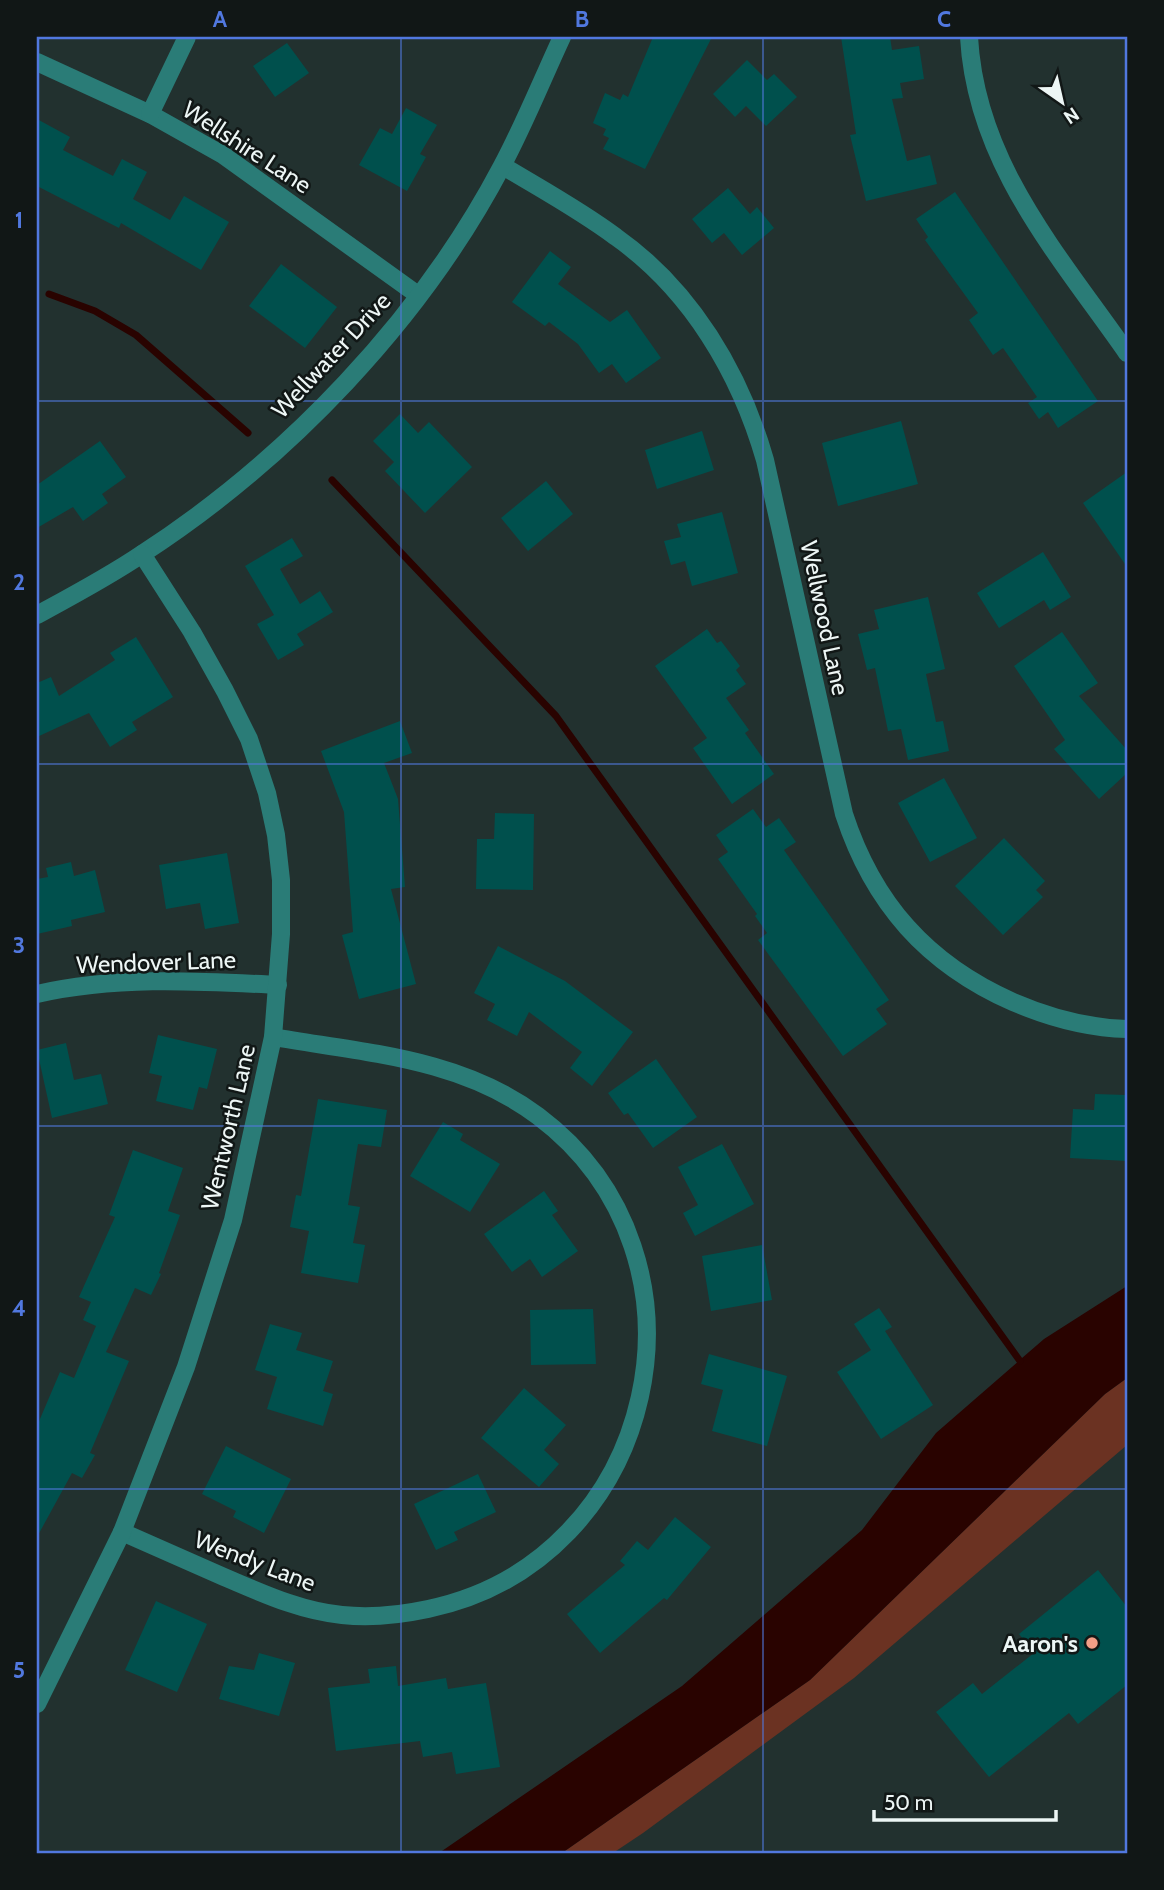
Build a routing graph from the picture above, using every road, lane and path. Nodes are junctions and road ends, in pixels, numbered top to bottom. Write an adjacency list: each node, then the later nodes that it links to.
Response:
1 (187, 37): 5 (street)
2 (562, 37): 6 (street, Wellwater Drive)
3 (969, 37): 8 (street)
4 (37, 62): 5 (street, Wellshire Lane)
5 (150, 114): 7 (street, Wellshire Lane)
6 (503, 166): 7 (street, Wellwater Drive); 13 (street, Wellwood Lane)
7 (418, 295): 9 (street, Wellwater Drive)
8 (1127, 353)
9 (142, 554): 10 (street, Wellwater Drive); 11 (street, Wentworth Lane)
10 (37, 615)
11 (278, 985): 12 (street, Wendover Lane); 14 (street, Wentworth Lane)
12 (37, 994)
13 (1127, 1030)
14 (273, 1037): 15 (street, Wentworth Lane); 15 (street, Wendy Lane)
15 (122, 1532): 16 (street, Wentworth Lane)
16 (37, 1704)

